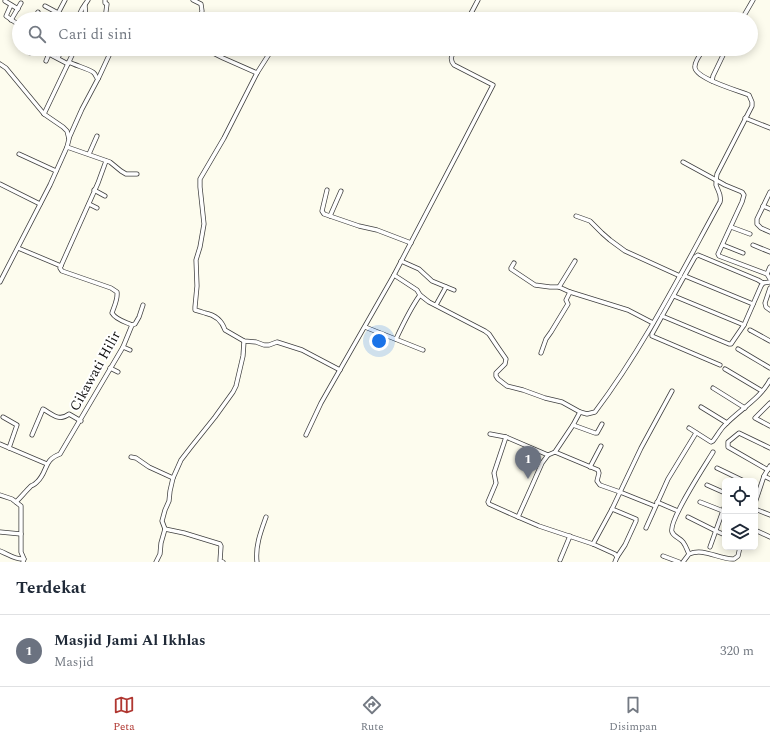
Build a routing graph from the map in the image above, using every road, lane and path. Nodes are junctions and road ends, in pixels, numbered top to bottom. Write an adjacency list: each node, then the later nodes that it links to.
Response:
1 (65, 0): 14 (street)
2 (88, 0): 10 (street)
3 (105, 0): 17 (street)
4 (193, 0): 18 (street)
5 (478, 0): 19 (street)
6 (753, 0): 20 (street)
7 (5, 1): 9 (street)
8 (21, 3): 12 (street)
9 (11, 5): 12 (street); 21 (street)
10 (85, 5): 15 (street); 16 (street)
11 (45, 6): 14 (street)
12 (18, 9): 13 (street)
13 (16, 12)
14 (58, 12)
15 (81, 12)
16 (86, 12)
17 (106, 12)
18 (202, 12)
19 (472, 12)
20 (746, 12)
21 (11, 20)
22 (48, 56): 32 (street)
23 (54, 56): 31 (street)
24 (72, 56): 33 (street)
25 (109, 56): 36 (street)
26 (219, 56): 35 (street)
27 (268, 56): 35 (street)
28 (452, 56): 69 (street)
29 (700, 56): 37 (street)
30 (723, 56): 37 (street)
31 (58, 58): 33 (street)
32 (46, 61)
33 (68, 63): 36 (street); 38 (street)
34 (0, 64): 38 (street)
35 (257, 73): 106 (street)
36 (98, 80): 42 (street)
37 (712, 81): 39 (street)
38 (44, 114): 42 (street)
39 (745, 118): 40 (street); 50 (street)
40 (770, 128)
41 (97, 136): 45 (street)
42 (69, 139): 43 (street)
43 (67, 146): 45 (street); 48 (street)
44 (19, 154): 48 (street)
45 (89, 154): 46 (street)
46 (106, 161): 49 (street); 53 (street)
47 (683, 162): 50 (street)
48 (56, 171): 59 (street)
49 (137, 174)
50 (716, 180): 52 (street); 57 (street)
51 (0, 184): 59 (street)
52 (725, 185): 57 (street); 66 (street)
53 (94, 190): 58 (street); 60 (street)
54 (327, 190): 64 (street)
55 (341, 191): 64 (street)
56 (770, 192): 61 (street)
57 (720, 194): 82 (street)
58 (105, 196)
59 (40, 204): 72 (street)
60 (88, 204): 62 (street); 78 (street)
61 (764, 206): 63 (street); 67 (street)
62 (97, 208)
63 (770, 209)
64 (330, 216): 69 (street)
65 (576, 216): 82 (street)
66 (731, 227): 68 (street); 70 (street)
67 (770, 232)
68 (750, 234)
69 (411, 243): 75 (street)
70 (723, 245): 74 (street); 80 (street)
71 (753, 245): 73 (street)
72 (18, 248): 78 (street); 85 (street)
73 (770, 252)
74 (743, 253)
75 (402, 261): 81 (street); 87 (street)
76 (575, 261): 88 (street)
77 (514, 263): 88 (street)
78 (61, 266): 101 (street, Cikawati Hilir)
79 (770, 267): 80 (street)
80 (767, 274): 84 (street)
81 (394, 275): 92 (street); 103 (street)
82 (680, 276): 94 (street)
83 (685, 276): 86 (street); 93 (street); 95 (street)
84 (770, 280): 86 (street)
85 (0, 282)
86 (763, 283): 95 (street)
87 (446, 287): 90 (street); 97 (street)
88 (559, 287): 91 (street)
89 (770, 288): 98 (street)
90 (454, 290)
91 (570, 292): 100 (street); 112 (street)
92 (420, 295): 97 (street); 105 (street)
93 (674, 296): 94 (street); 102 (street)
94 (667, 302): 99 (street); 100 (street)
95 (753, 304): 102 (street)
96 (143, 305): 101 (street)
97 (436, 305): 126 (street)
98 (770, 310)
99 (662, 316): 102 (street); 113 (street)
100 (653, 323): 126 (street)
101 (132, 325): 108 (street, Cikawati Hilir)
102 (744, 325)
103 (365, 327): 105 (street); 117 (street)
104 (750, 330): 107 (street)
105 (396, 339): 111 (street)
106 (244, 341): 117 (street); 152 (street)
107 (770, 341)
108 (123, 347): 110 (street); 114 (street, Cikawati Hilir)
109 (738, 349): 115 (street)
110 (130, 350)
111 (423, 350)
112 (541, 353)
113 (720, 365)
114 (110, 368): 118 (street); 128 (street, Cikawati Hilir)
115 (770, 368)
116 (725, 369): 122 (street)
117 (340, 370): 137 (street)
118 (118, 372)
119 (770, 380): 122 (street)
120 (713, 388): 125 (street)
121 (672, 391): 158 (street)
122 (762, 391): 125 (street)
123 (770, 403): 132 (street)
124 (701, 407): 129 (street)
125 (745, 408): 129 (street)
126 (580, 412): 130 (street)
127 (3, 417): 141 (street)
128 (80, 420): 136 (street); 147 (street, Cikawati Hilir)
129 (727, 423): 134 (street)
130 (573, 424): 131 (street); 143 (street)
131 (602, 424)
132 (770, 426)
133 (689, 428): 134 (street)
134 (696, 433): 163 (street)
135 (490, 434): 138 (street)
136 (32, 435)
137 (306, 436)
138 (506, 437): 145 (street); 171 (street)
139 (0, 444): 141 (street)
140 (601, 446): 148 (street)
141 (9, 448): 147 (street)
142 (770, 448): 150 (street)
143 (555, 452): 145 (street); 148 (street)
144 (713, 452): 166 (street)
145 (548, 455): 171 (street)
146 (131, 457): 152 (street)
147 (47, 464): 161 (street, Cikawati Hilir)
148 (590, 467): 158 (street)
149 (718, 468): 153 (street)
150 (769, 468): 151 (street)
151 (764, 476): 154 (street); 156 (street)
152 (173, 478): 174 (street)
153 (733, 478)
154 (770, 479)
155 (707, 485): 157 (street)
156 (760, 488): 159 (street)
157 (722, 491)
158 (620, 492): 163 (street); 164 (street)
159 (758, 494)
160 (0, 495): 161 (street)
161 (16, 502): 179 (street)
162 (700, 502): 167 (street)
163 (656, 504): 166 (street); 173 (street)
164 (612, 509): 182 (street); 188 (street)
165 (758, 510): 169 (street)
166 (678, 511): 186 (street)
167 (722, 511)
168 (722, 514): 175 (street)
169 (770, 515)
170 (266, 517): 194 (street)
171 (518, 517): 180 (street)
172 (688, 517): 175 (street)
173 (646, 528)
174 (165, 529): 192 (street); 193 (street)
175 (716, 531): 178 (street); 183 (street)
176 (758, 531): 181 (street)
177 (0, 532): 179 (street)
178 (722, 533)
179 (21, 534): 191 (street)
180 (570, 536): 182 (street); 189 (street)
181 (770, 537)
182 (593, 544): 188 (street)
183 (710, 547)
184 (739, 550): 190 (street)
185 (0, 551): 191 (street)
186 (689, 554): 190 (street); 197 (street)
187 (663, 556): 196 (street)
188 (617, 557): 195 (street)
189 (560, 560)
190 (724, 560)
191 (24, 561)
192 (156, 562)
193 (223, 562)
194 (257, 562)
195 (615, 562)
196 (679, 562)
197 (683, 562)

